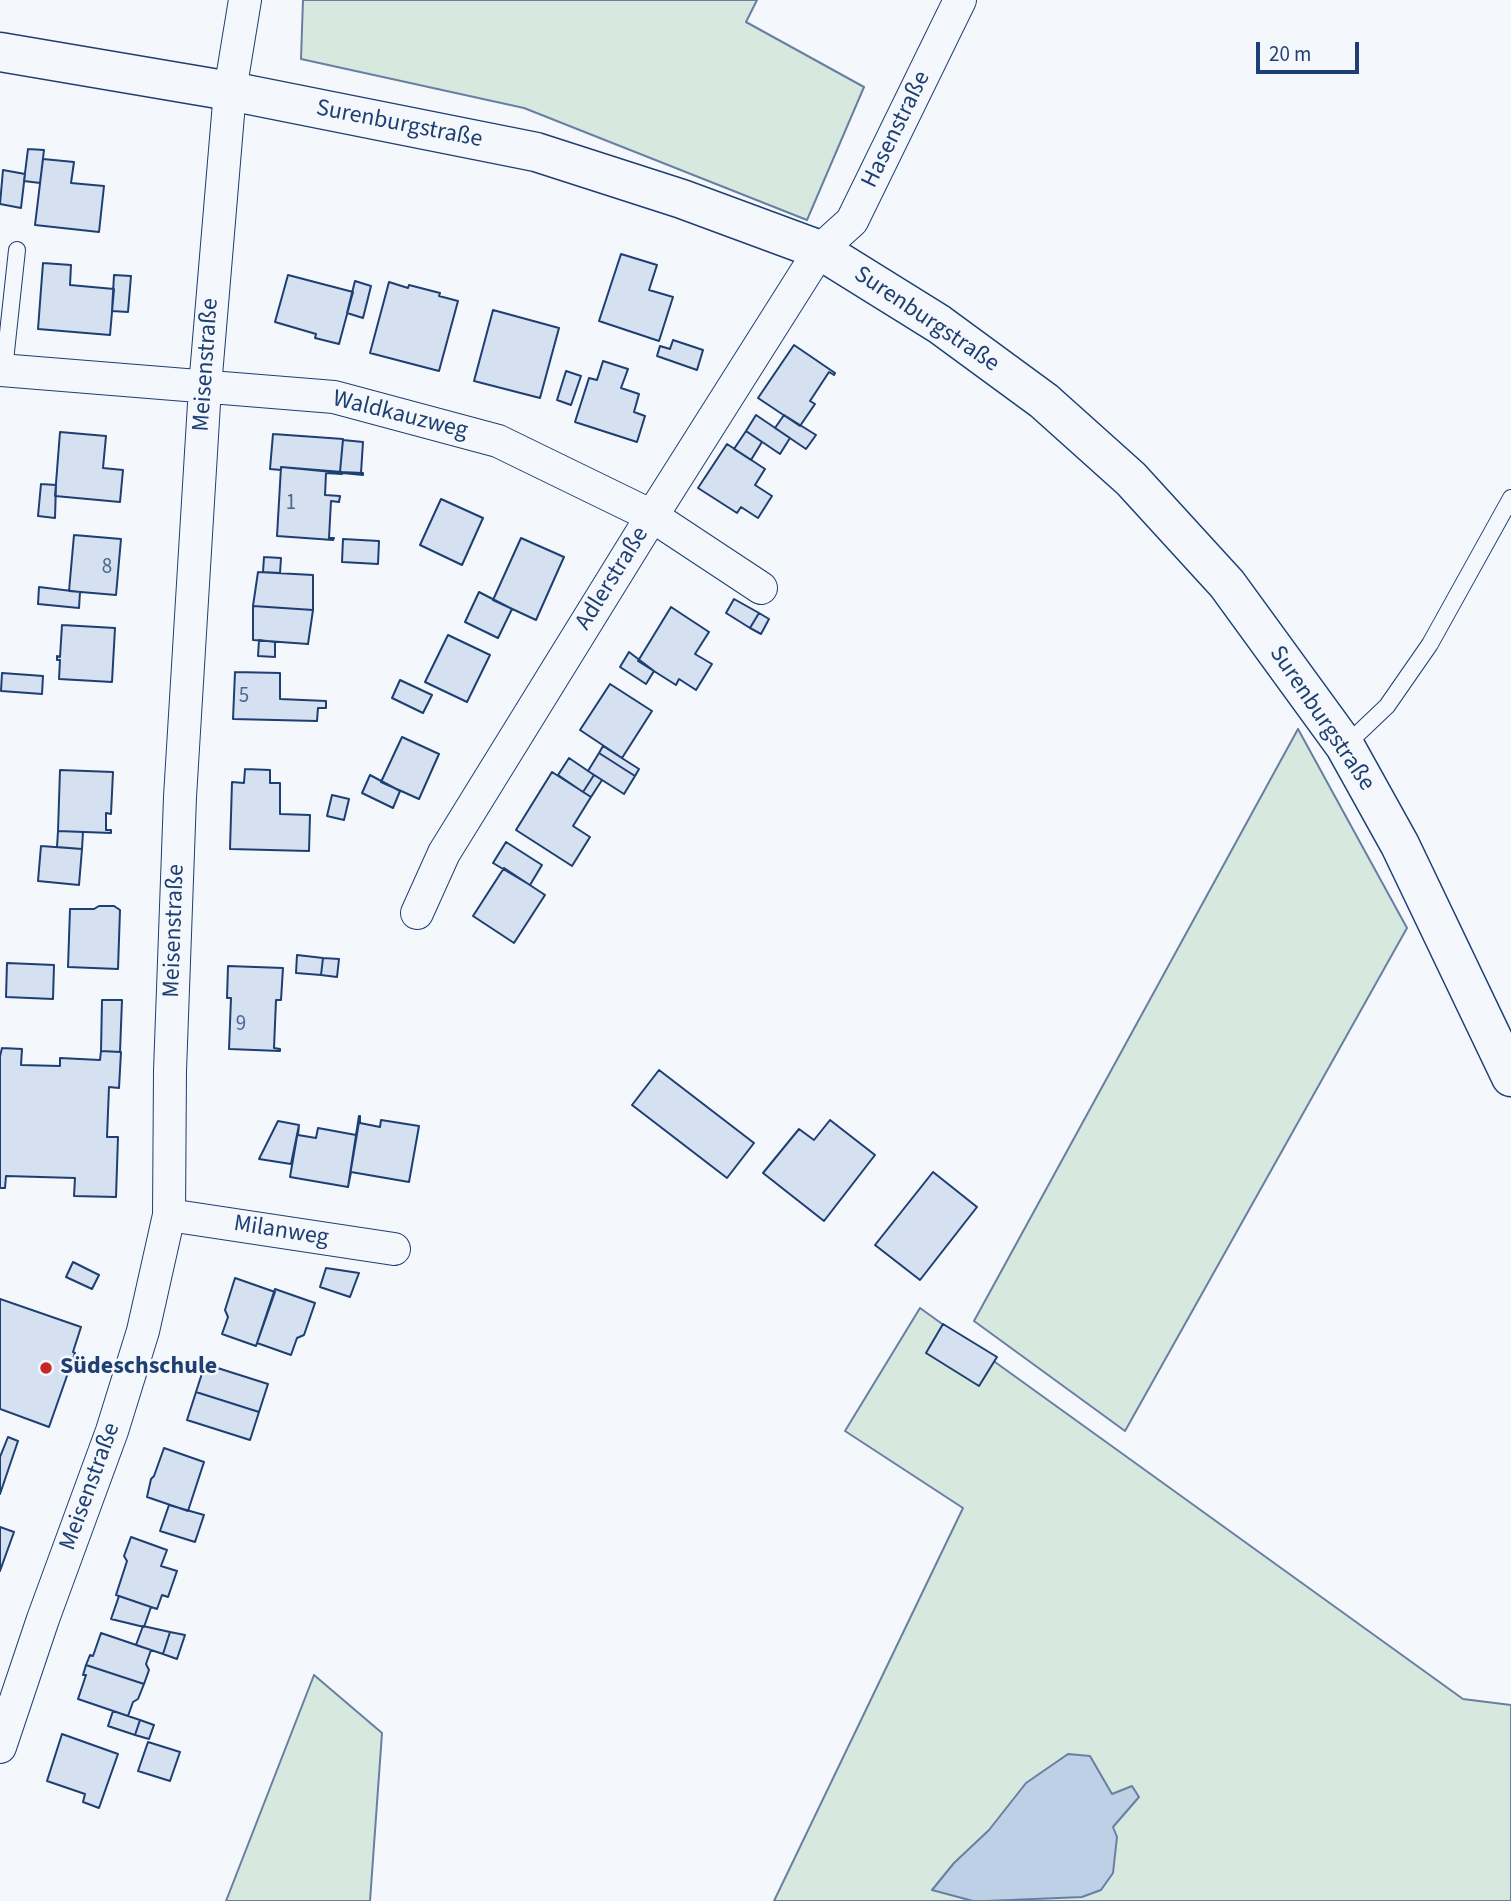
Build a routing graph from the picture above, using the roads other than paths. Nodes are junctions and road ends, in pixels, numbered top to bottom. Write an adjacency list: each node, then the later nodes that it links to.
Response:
1 (245, 0): 4 (street, Meisenstraße)
2 (960, 0): 6 (street, Hasenstraße)
3 (0, 52): 4 (street, Surenburgstraße)
4 (230, 91): 6 (street, Surenburgstraße); 8 (street, Meisenstraße)
5 (17, 250): 7 (lane)
6 (820, 250): 10 (street, Adlerstraße); 12 (street, Surenburgstraße)
7 (2, 370): 8 (street, Waldkauzweg)
8 (205, 387): 10 (street, Waldkauzweg); 15 (street, Meisenstraße)
9 (1511, 498): 12 (lane)
10 (652, 516): 11 (street, Waldkauzweg); 13 (street, Adlerstraße)
11 (761, 588)
12 (1345, 746): 14 (street, Surenburgstraße)
13 (417, 913)
14 (1511, 1077)
15 (169, 1215): 16 (street, Milanweg); 17 (street, Meisenstraße)
16 (394, 1249)
17 (0, 1747)

